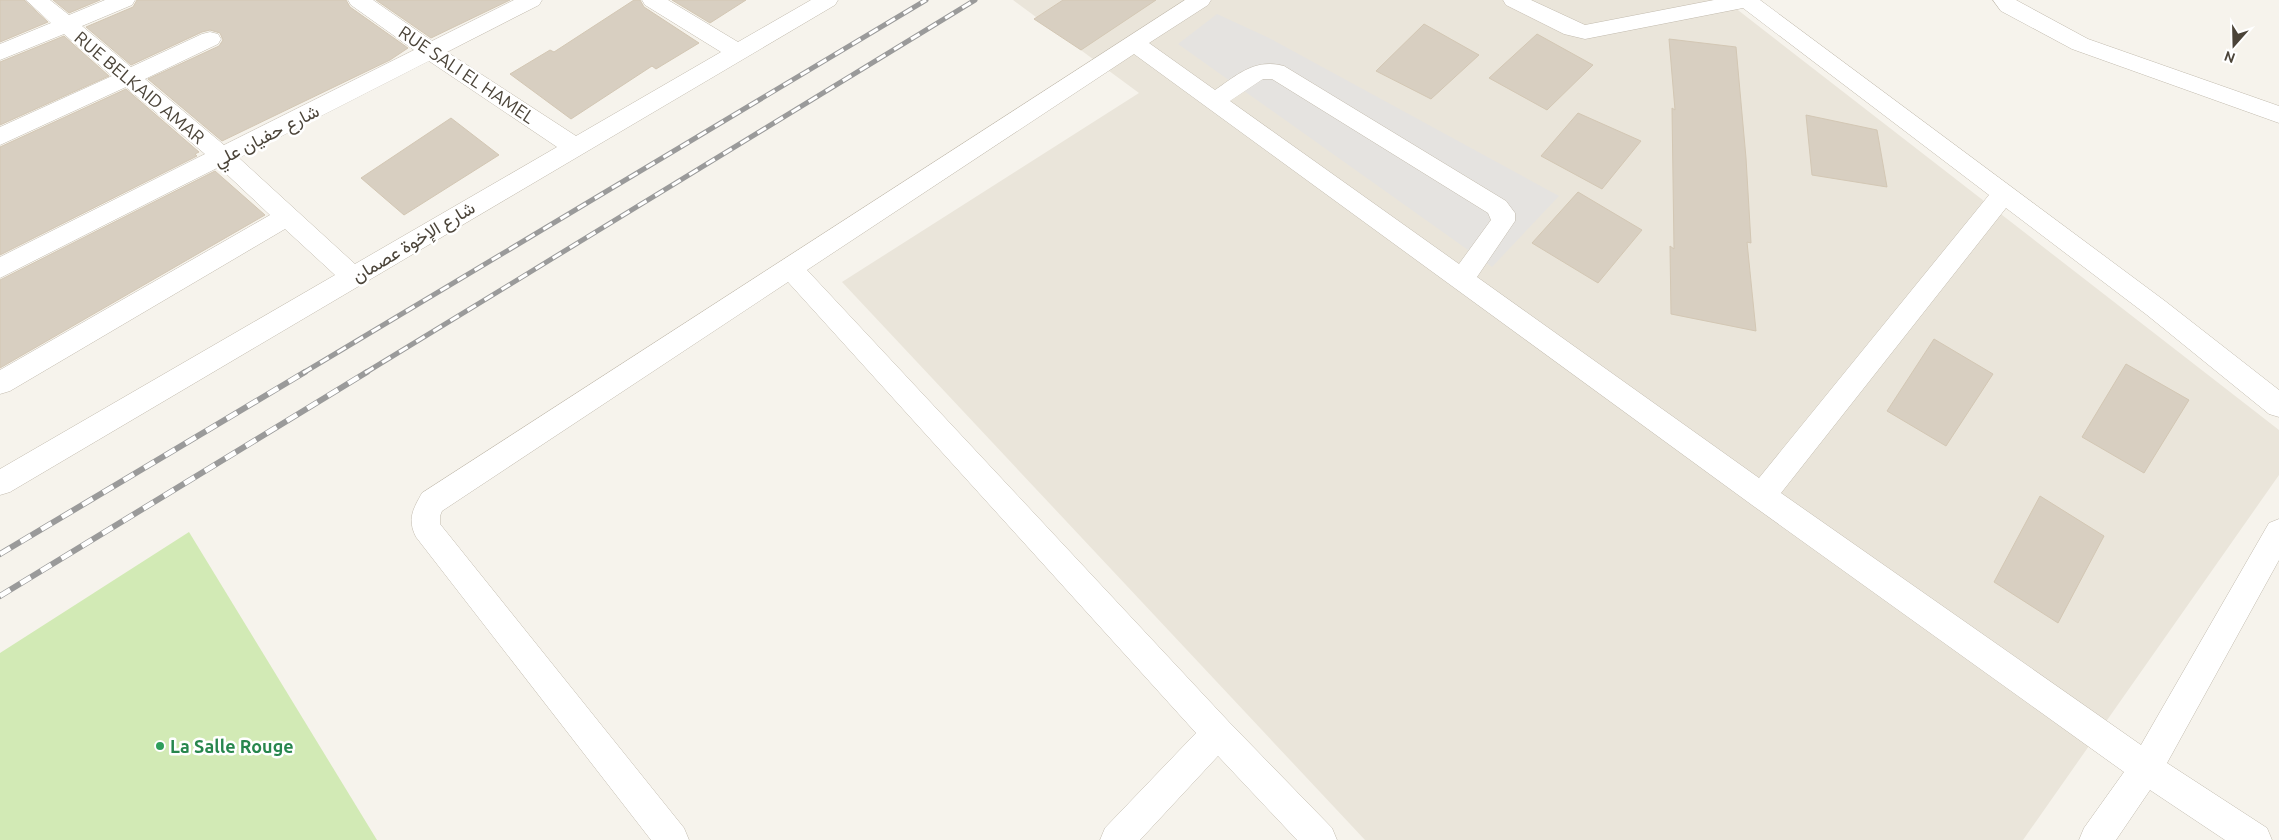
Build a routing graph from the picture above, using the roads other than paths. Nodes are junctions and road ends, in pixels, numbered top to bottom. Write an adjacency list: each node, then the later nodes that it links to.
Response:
1 (37, 0): 11 (street, RUE BELKAID AMAR)
2 (124, 0): 11 (street)
3 (359, 0): 14 (street, RUE SALI EL HAMEL)
4 (531, 0): 14 (street, شارع حفيان علي)
5 (653, 0): 15 (street)
6 (827, 0): 15 (street, شارع الإخوة عصمان)
7 (1200, 0): 13 (street)
8 (1514, 0): 9 (street)
9 (1746, 0): 23 (street)
10 (2004, 0): 19 (street)
11 (67, 25): 16 (street); 17 (street, RUE BELKAID AMAR)
12 (210, 38): 17 (street)
13 (1135, 44): 18 (street); 26 (street)
14 (430, 50): 21 (street, RUE SALI EL HAMEL); 22 (street, شارع حفيان علي)
15 (737, 52): 21 (street, شارع الإخوة عصمان)
16 (0, 54)
17 (128, 77): 20 (street); 22 (street, RUE BELKAID AMAR)
18 (1215, 101): 28 (street); 28 (street)
19 (2279, 115)
20 (0, 137)
21 (575, 147): 27 (street, شارع الإخوة عصمان)
22 (223, 157): 24 (street, RUE BELKAID AMAR); 25 (street, شارع حفيان علي)
23 (2004, 194): 30 (street); 32 (street)
24 (287, 216): 27 (street, RUE BELKAID AMAR); 29 (street)
25 (0, 268)
26 (790, 268): 34 (street); 36 (street)
27 (353, 277): 31 (street, شارع الإخوة عصمان)
28 (1462, 279): 32 (street)
29 (0, 382)
30 (2279, 406)
31 (0, 483)
32 (1762, 496): 35 (street)
33 (2279, 532): 35 (street)
34 (1218, 733): 37 (street); 38 (street)
35 (2146, 768): 39 (street); 40 (street)
36 (672, 840)
37 (1117, 840)
38 (1320, 840)
39 (2096, 840)
40 (2255, 840)

